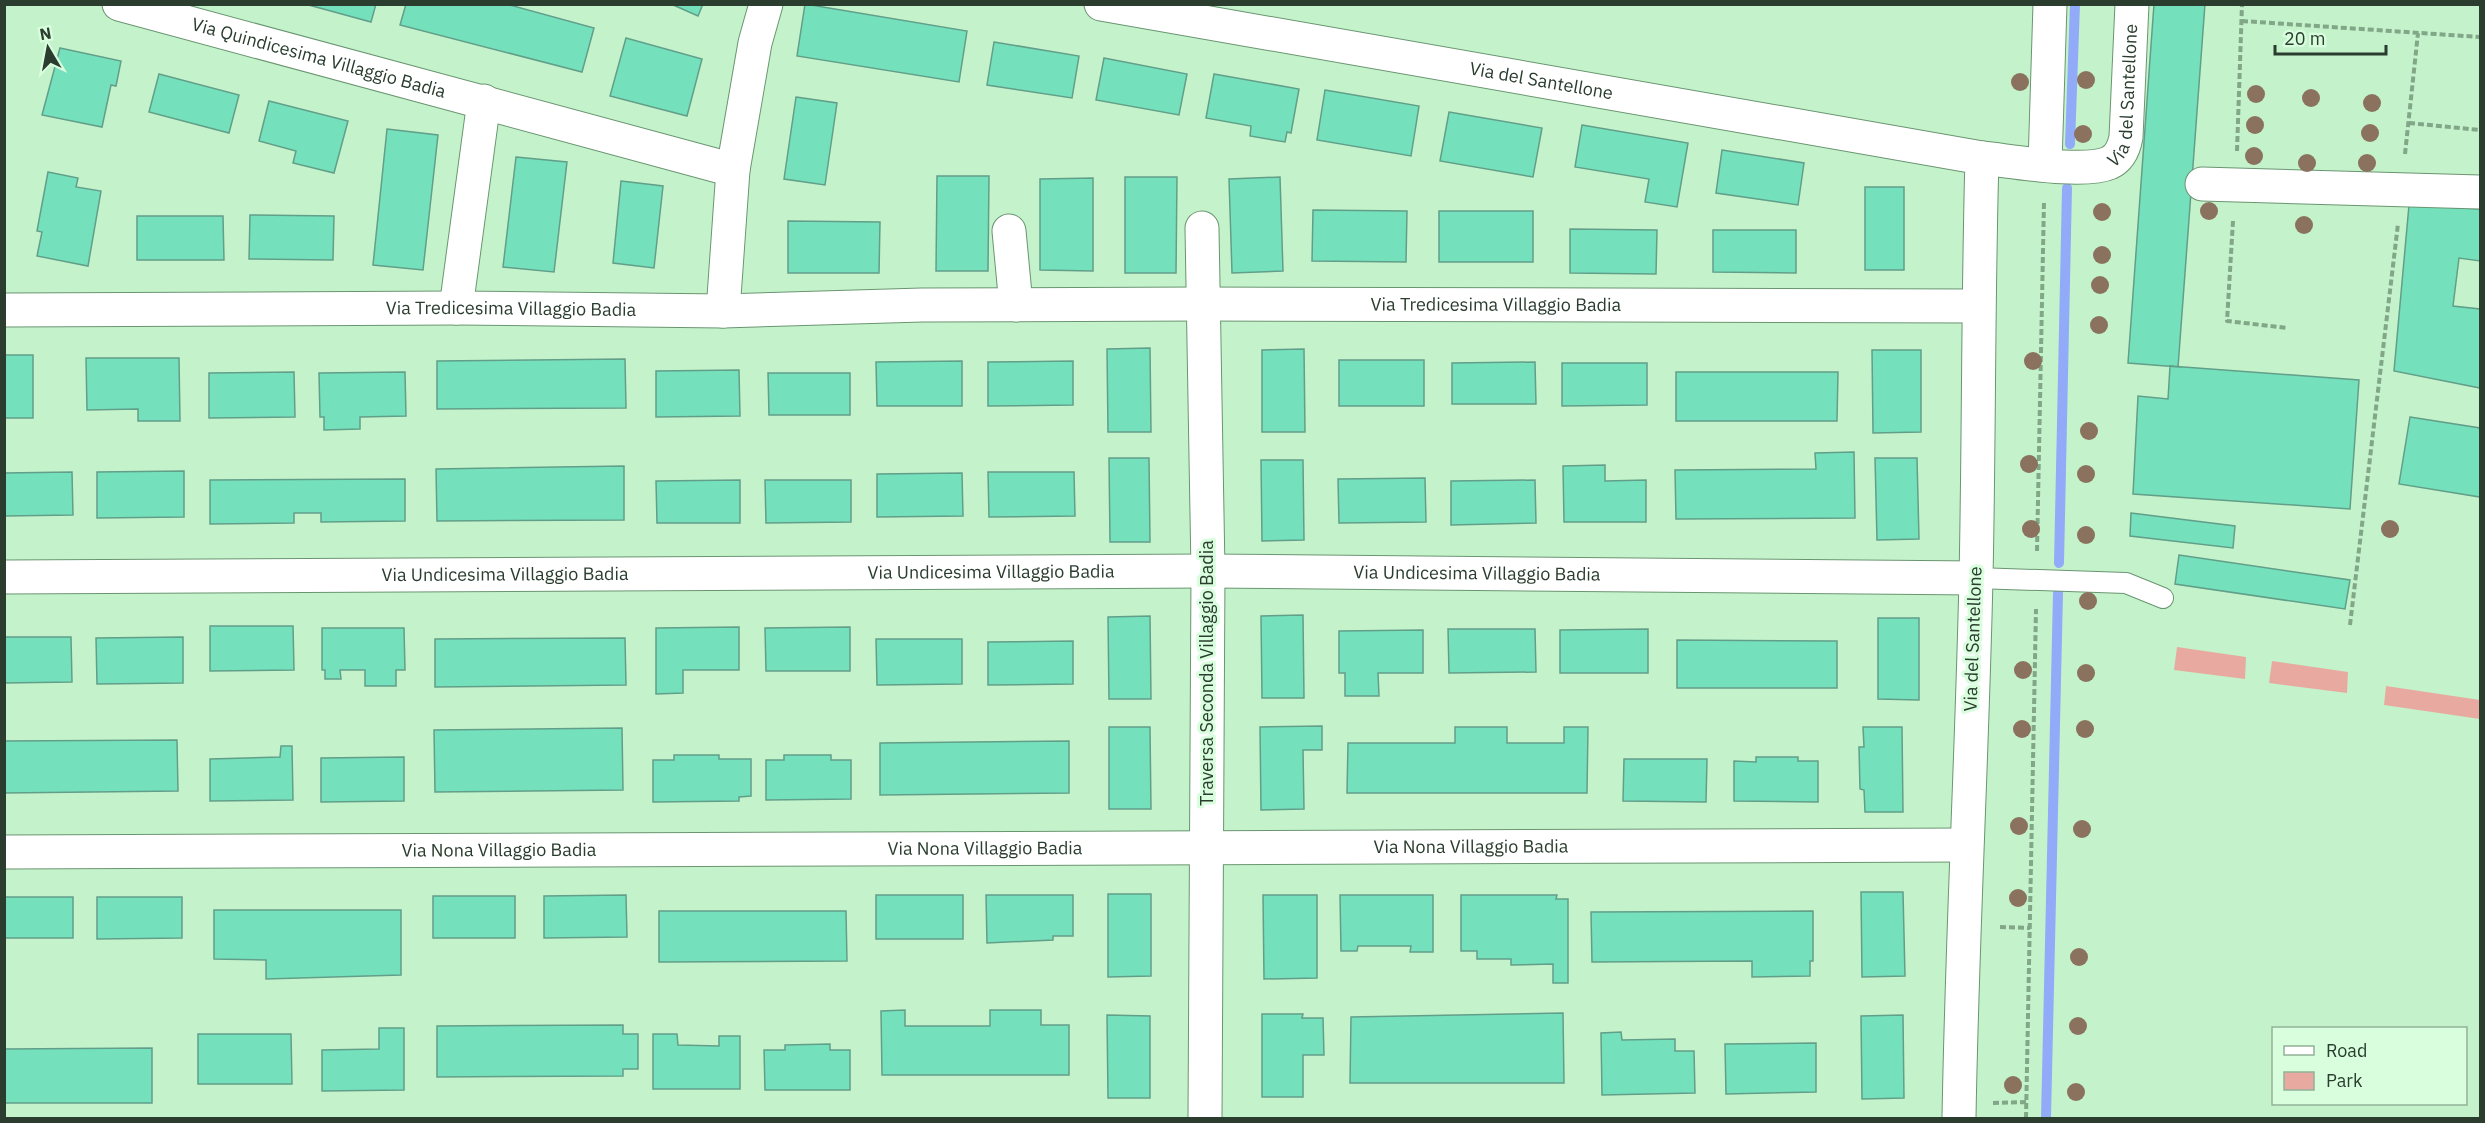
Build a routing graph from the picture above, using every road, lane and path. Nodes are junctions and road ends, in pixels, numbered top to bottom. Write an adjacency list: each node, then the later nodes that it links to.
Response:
1 (119, 4): 9 (street, Via Quindicesima Villaggio Badia)
2 (766, 4): 14 (street)
3 (1101, 4): 12 (street, Via del Santellone)
4 (2050, 4): 13 (street)
5 (2132, 4): 13 (street, Via del Santellone)
6 (2242, 21): 7 (path)
7 (2418, 33): 8 (path); 10 (path)
8 (2481, 37)
9 (484, 101): 14 (street, Via Quindicesima Villaggio Badia); 23 (street)
10 (2409, 123): 11 (path); 16 (path)
11 (2481, 130)
12 (1982, 158): 13 (street, Via del Santellone); 22 (street, Via del Santellone)
13 (2045, 164): 29 (path)
14 (733, 170): 25 (street)
15 (2202, 184): 16 (street)
16 (2402, 188): 17 (street); 31 (path)
17 (2481, 192)
18 (1202, 228): 20 (street, Traversa Seconda Villaggio Badia)
19 (1009, 231): 21 (street)
20 (1202, 304): 21 (street, Via Tredicesima Villaggio Badia); 22 (street, Via Tredicesima Villaggio Badia); 26 (street, Traversa Seconda Villaggio Badia)
21 (1017, 305): 25 (street, Via Tredicesima Villaggio Badia)
22 (1977, 306): 28 (street, Via del Santellone)
23 (456, 308): 24 (street, Via Tredicesima Villaggio Badia); 25 (street, Via Tredicesima Villaggio Badia)
24 (4, 310)
25 (723, 311)
26 (1208, 571): 27 (street, Via Undicesima Villaggio Badia); 28 (street, Via Undicesima Villaggio Badia); 33 (street, Traversa Seconda Villaggio Badia)
27 (4, 577)
28 (1976, 578): 29 (lane); 32 (street, Via del Santellone)
29 (2037, 580): 30 (lane); 37 (path)
30 (2163, 598)
31 (2350, 625)
32 (1965, 845): 33 (street, Via Nona Villaggio Badia); 36 (street, Via del Santellone)
33 (1206, 848): 34 (street, Via Nona Villaggio Badia); 35 (street, Traversa Seconda Villaggio Badia)
34 (4, 852)
35 (1205, 1119)
36 (1959, 1119)
37 (2026, 1119)

